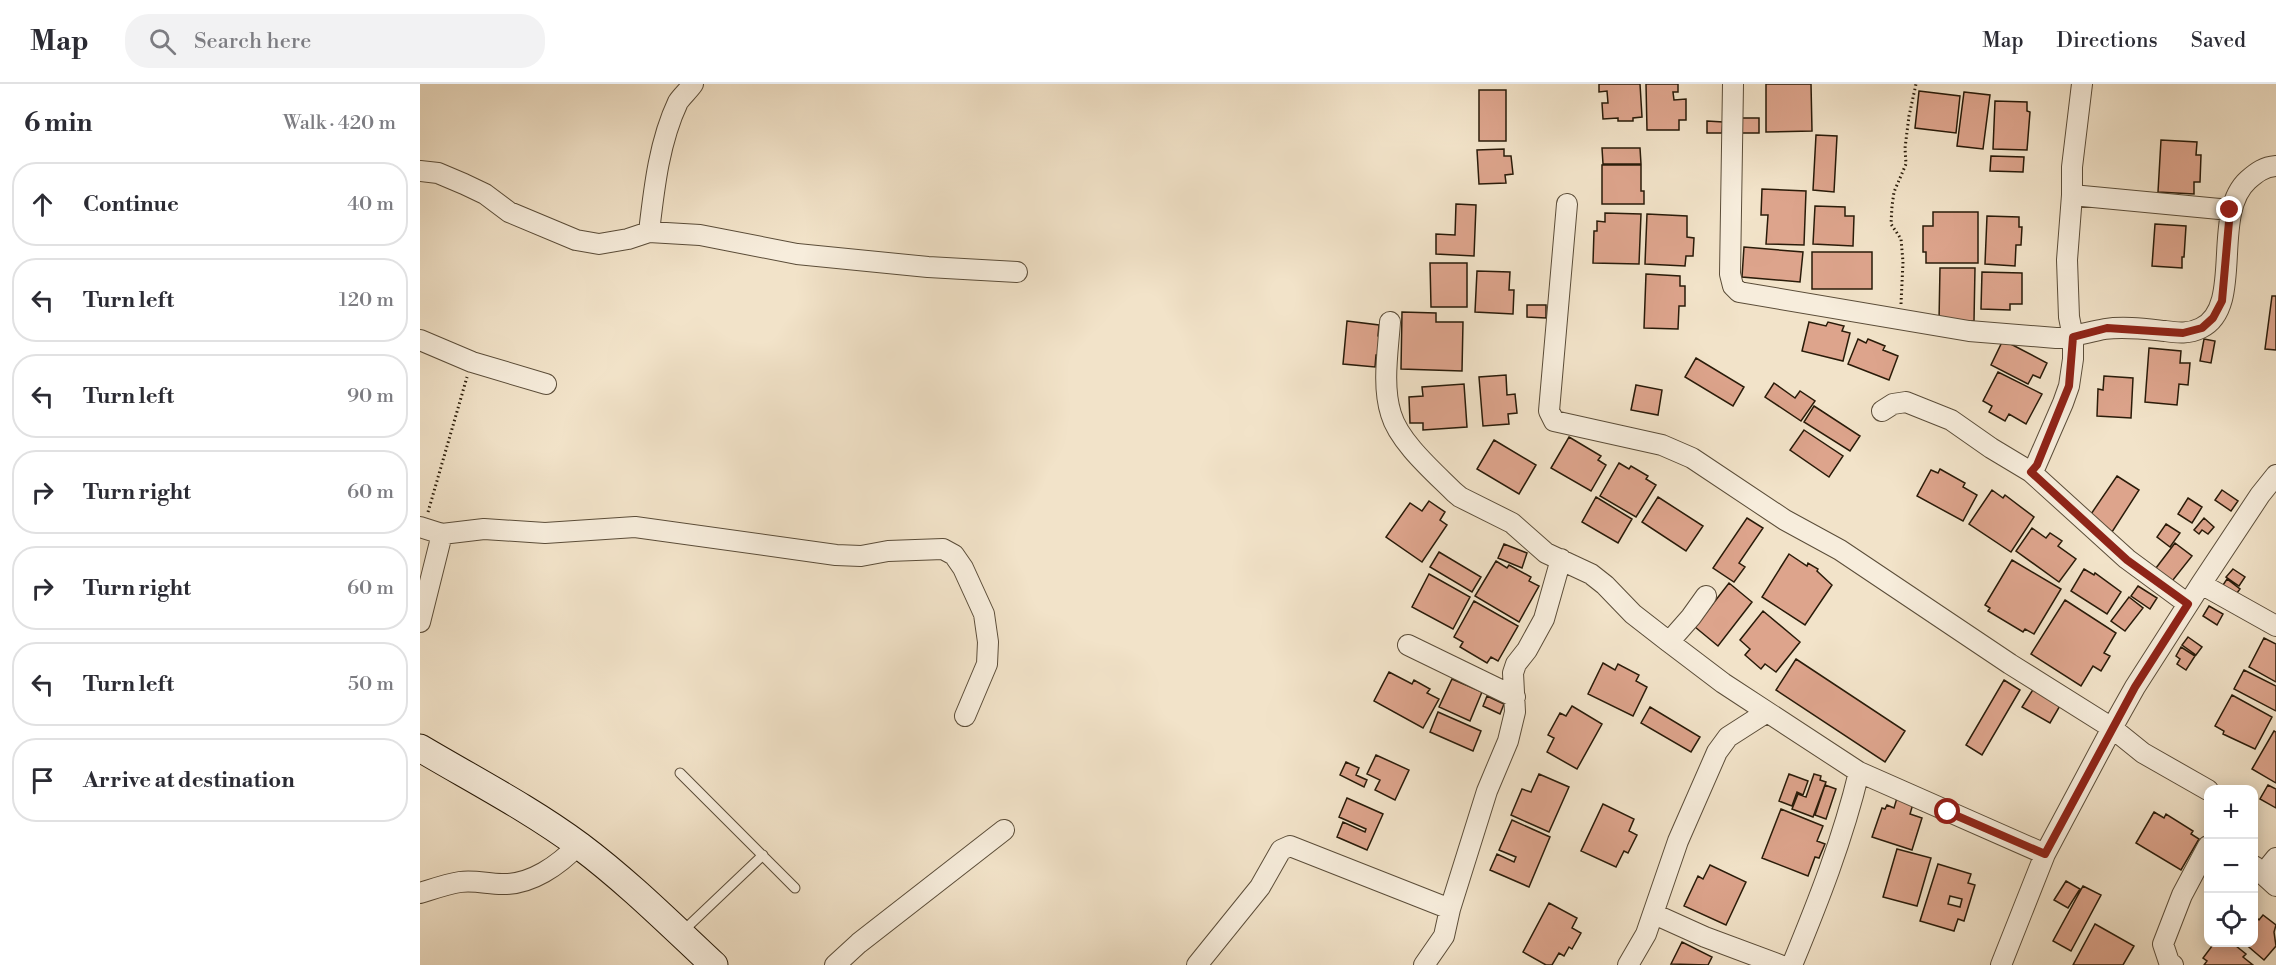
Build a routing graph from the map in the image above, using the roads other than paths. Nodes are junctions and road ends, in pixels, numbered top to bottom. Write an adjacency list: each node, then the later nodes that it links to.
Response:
1 (693, 84): 9 (street)
2 (1733, 84): 12 (street)
3 (2082, 84): 6 (street)
4 (2276, 166): 8 (street)
5 (420, 171): 9 (street)
6 (2072, 195): 8 (street); 12 (street)
7 (1567, 204): 31 (street)
8 (2230, 210): 12 (street)
9 (649, 232): 10 (street)
10 (1017, 272)
11 (1390, 322): 20 (street)
12 (2073, 337): 16 (street)
13 (420, 340): 14 (street)
14 (546, 384)
15 (1882, 411): 16 (street)
16 (2031, 472): 23 (street)
17 (2276, 475): 21 (street)
18 (421, 528): 19 (street)
19 (442, 534): 24 (street); 30 (street)
20 (1561, 559): 26 (street); 28 (street)
21 (2201, 585): 23 (street); 25 (street)
22 (1706, 596): 26 (street)
23 (2188, 604): 31 (street)
24 (420, 622)
25 (2276, 626)
26 (1669, 642): 29 (street)
27 (1408, 645): 28 (street)
28 (1515, 697): 45 (street)
29 (1767, 712): 33 (street); 46 (street)
30 (965, 716)
31 (2112, 728): 35 (street); 39 (street)
32 (420, 748): 37 (street)
33 (1859, 772): 39 (street); 54 (street)
34 (680, 773): 40 (lane)
35 (2204, 788)
36 (1004, 830): 49 (street)
37 (578, 845): 44 (street); 47 (street)
38 (2204, 852): 56 (street)
39 (2045, 854): 55 (street)
40 (763, 855): 43 (lane); 47 (lane)
41 (2276, 858): 42 (street)
42 (2264, 875)
43 (795, 888)
44 (420, 893)
45 (1450, 909): 50 (street); 51 (street)
46 (1654, 914): 52 (street); 53 (street)
47 (680, 933): 48 (street)
48 (714, 965)
49 (836, 965)
50 (1197, 965)
51 (1424, 965)
52 (1628, 965)
53 (1780, 965)
54 (1792, 965)
55 (2001, 965)
56 (2173, 965)

